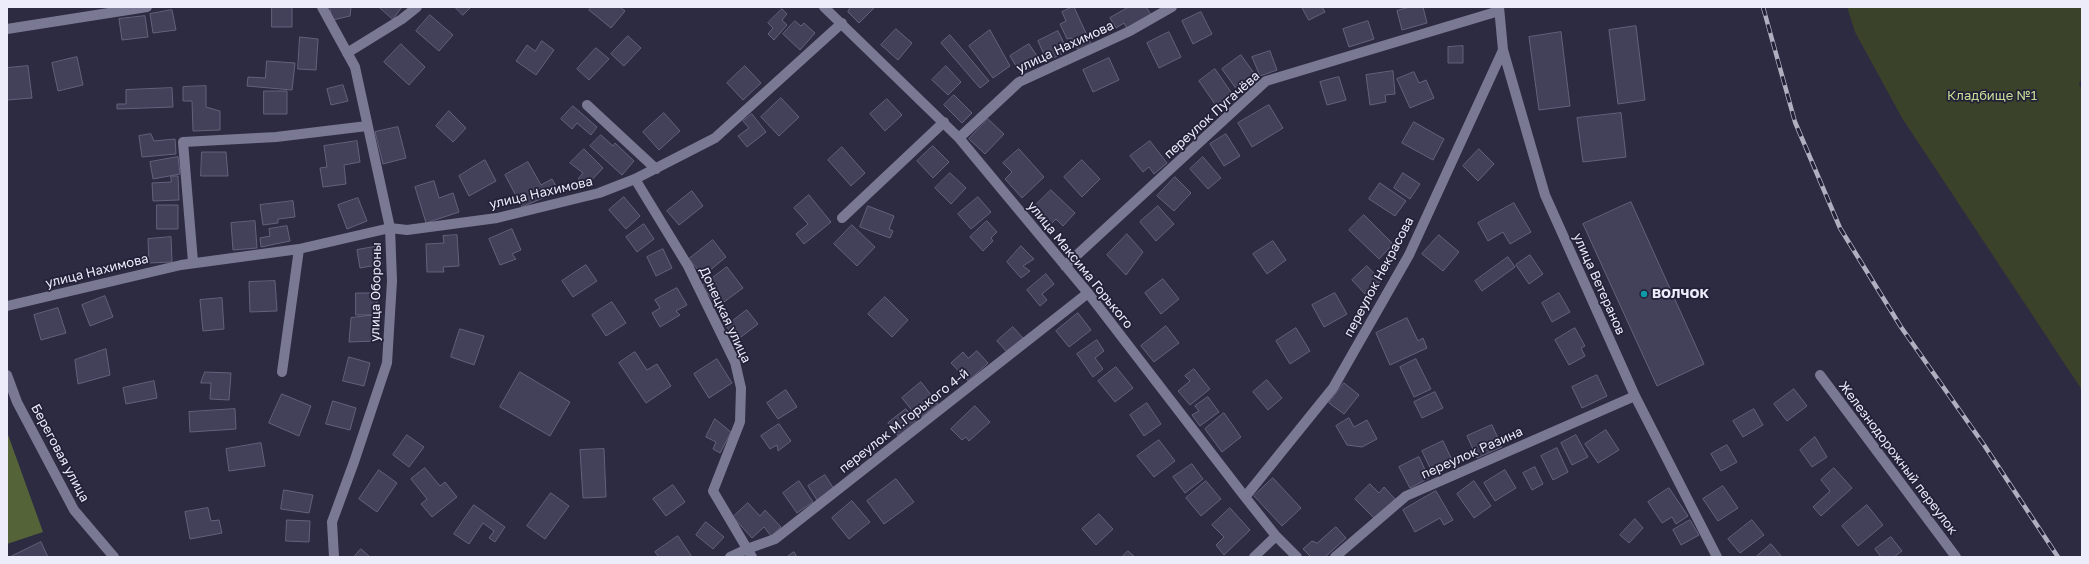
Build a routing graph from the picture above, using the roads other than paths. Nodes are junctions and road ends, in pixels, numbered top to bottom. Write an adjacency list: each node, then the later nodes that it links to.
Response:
1 (147, 7): 8 (street)
2 (322, 7): 10 (street, улица Обороны)
3 (417, 7): 10 (street)
4 (824, 7): 7 (street, улица Максима Горького)
5 (1172, 7): 14 (street, улица Нахимова)
6 (1499, 9): 9 (street, улица Ветеранов); 21 (street, переулок Пугачёва)
7 (842, 23): 12 (street, улица Максима Горького); 15 (street, улица Нахимова)
8 (7, 29)
9 (1503, 50): 27 (street, улица Ветеранов); 28 (street, переулок Некрасова)
10 (347, 53): 13 (street, улица Обороны)
11 (587, 105): 15 (street)
12 (944, 122): 14 (street, улица Максима Горького); 17 (street)
13 (367, 126): 18 (street, улица Обороны); 20 (street)
14 (959, 138): 21 (street, улица Максима Горького)
15 (656, 169): 16 (street, улица Нахимова)
16 (636, 179): 18 (street, улица Нахимова); 30 (street, Донецкая улица)
17 (842, 218)
18 (390, 228): 19 (street, улица Нахимова); 32 (street, улица Обороны)
19 (299, 249): 20 (street, улица Нахимова); 24 (street)
20 (193, 262): 23 (street, улица Нахимова)
21 (1065, 266): 22 (street, улица Максима Горького)
22 (1088, 293): 28 (street, улица Максима Горького); 30 (street, переулок М.Горького 4-й)
23 (7, 306)
24 (282, 372)
25 (7, 375): 31 (street, Береговая улица)
26 (1820, 375): 38 (street, Железнодорожный переулок)
27 (1635, 396): 36 (street, переулок Разина); 37 (street, улица Ветеранов)
28 (1245, 497): 29 (street, улица Максима Горького)
29 (1276, 536): 34 (street); 35 (street, улица Максима Горького)
30 (749, 553): 33 (street, переулок М.Горького 4-й)
31 (114, 557)
32 (334, 557)
33 (730, 557)
34 (1254, 557)
35 (1297, 557)
36 (1335, 557)
37 (1717, 557)
38 (1956, 557)

